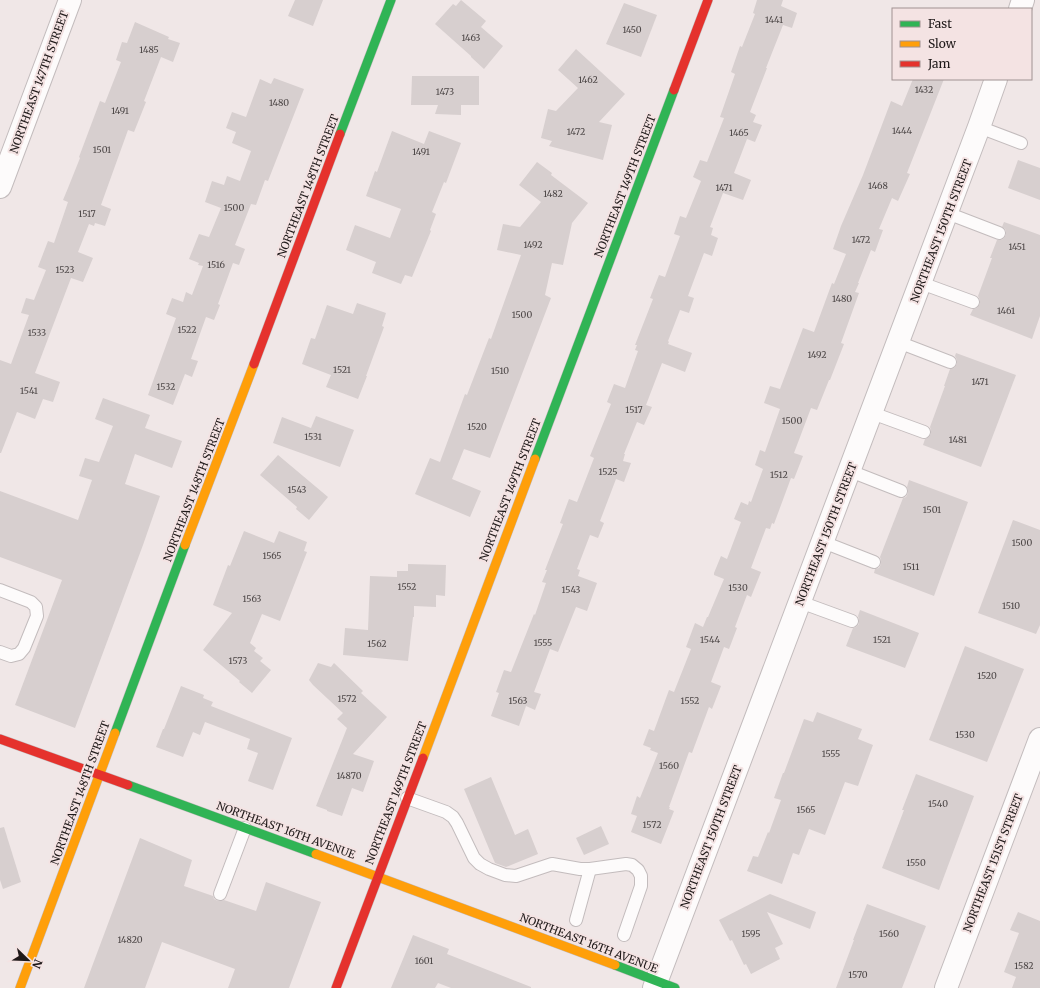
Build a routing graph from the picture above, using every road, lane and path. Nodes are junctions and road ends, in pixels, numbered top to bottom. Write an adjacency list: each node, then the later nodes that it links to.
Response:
1 (70, 0): 7 (street, NORTHEAST 147TH STREET)
2 (391, 0): 26 (street, NORTHEAST 148TH STREET)
3 (708, 0): 27 (street, NORTHEAST 149TH STREET)
4 (996, 80): 5 (street, NORTHEAST 150TH STREET)
5 (980, 128): 6 (lane); 8 (street, NORTHEAST 150TH STREET)
6 (1021, 143)
7 (0, 187)
8 (947, 213): 9 (lane); 10 (street, NORTHEAST 150TH STREET)
9 (999, 233)
10 (921, 283): 11 (lane); 12 (street, NORTHEAST 150TH STREET)
11 (972, 302)
12 (898, 342): 13 (lane); 14 (street, NORTHEAST 150TH STREET)
13 (950, 362)
14 (872, 413): 15 (lane); 16 (street, NORTHEAST 150TH STREET)
15 (924, 432)
16 (850, 471): 17 (lane); 18 (street, NORTHEAST 150TH STREET)
17 (901, 491)
18 (823, 542): 19 (lane); 21 (street, NORTHEAST 150TH STREET)
19 (874, 562)
20 (0, 590): 23 (lane)
21 (800, 602): 22 (lane); 34 (street, NORTHEAST 150TH STREET)
22 (852, 621)
23 (0, 652)
24 (0, 739): 26 (street, NORTHEAST 16TH AVENUE)
25 (1040, 739): 37 (street, NORTHEAST 151ST STREET)
26 (99, 774): 28 (street, NORTHEAST 16TH AVENUE); 35 (street, NORTHEAST 148TH STREET)
27 (407, 798): 29 (lane); 30 (street, NORTHEAST 149TH STREET)
28 (245, 828): 30 (street, NORTHEAST 16TH AVENUE); 31 (lane)
29 (590, 870): 32 (lane); 33 (lane)
30 (378, 876): 34 (street, NORTHEAST 16TH AVENUE); 36 (street, NORTHEAST 149TH STREET)
31 (220, 894)
32 (576, 920)
33 (624, 936)
34 (662, 986)
35 (20, 988)
36 (336, 988)
37 (946, 988)

